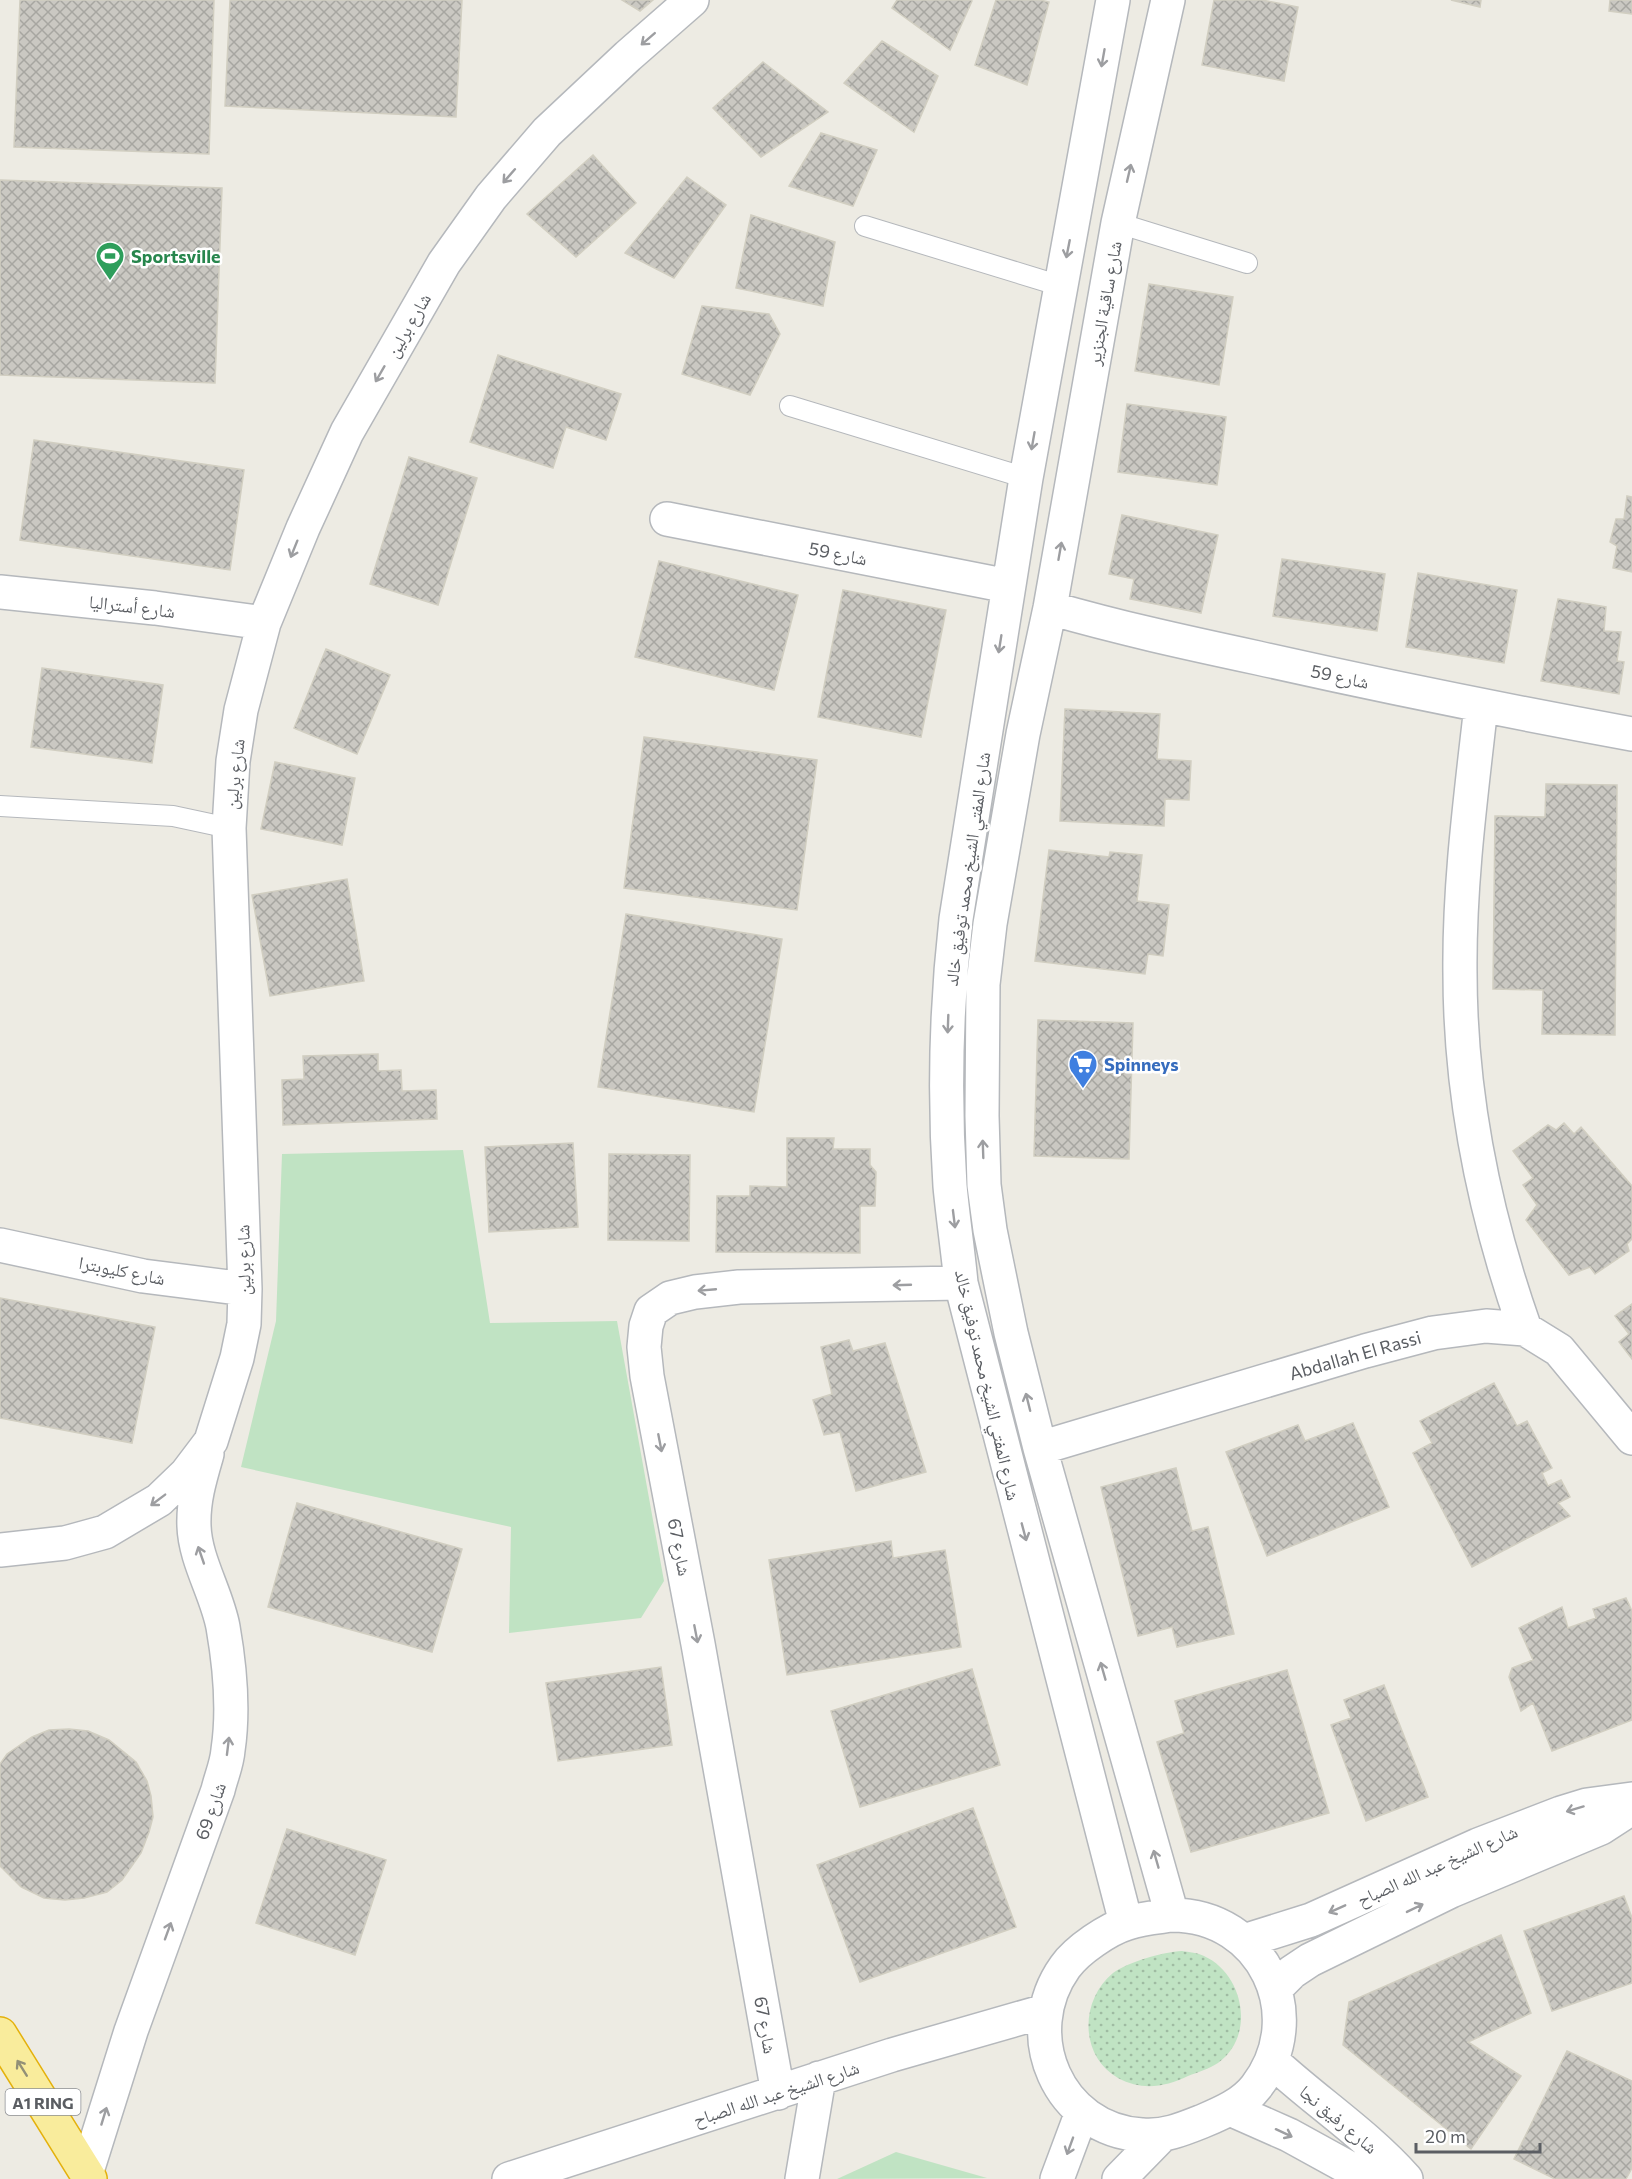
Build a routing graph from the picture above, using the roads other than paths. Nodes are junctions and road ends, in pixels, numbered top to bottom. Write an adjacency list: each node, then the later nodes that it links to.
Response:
1 (692, 0): 14 (street, شارع برلين, one-way to 14)
2 (1113, 0): 7 (street, one-way to 7)
3 (1168, 0): 4 (street, شارع ساقية الجنزير, one-way to 3)
4 (1118, 223): 6 (lane); 13 (street, شارع ساقية الجنزير, one-way to 4)
5 (865, 226): 7 (lane)
6 (1247, 263)
7 (1061, 286): 9 (street, one-way to 9)
8 (790, 406): 9 (lane)
9 (1026, 478): 11 (street)
10 (668, 519): 11 (street, شارع 59)
11 (1008, 586): 20 (street, شارع المفتي الشيخ محمد توفيق خالد, one-way to 20)
12 (0, 592): 14 (street, شارع أستراليا)
13 (1050, 608): 15 (street, شارع 59); 25 (street, شارع المفتي الشيخ محمد توفيق خالد, one-way to 13)
14 (264, 623): 18 (street, شارع برلين)
15 (1480, 706): 16 (street, شارع 59); 22 (street)
16 (1632, 734)
17 (0, 806): 18 (lane)
18 (229, 828): 21 (street, شارع برلين)
19 (0, 1245): 21 (street, شارع كليوبترا)
20 (961, 1283): 29 (street, شارع المفتي الشيخ محمد توفيق خالد, one-way to 29); 36 (street, شارع 67, one-way to 36)
21 (245, 1289): 24 (street, شارع برلين)
22 (1525, 1329): 23 (street, Abdallah El Rassi); 25 (street, Abdallah El Rassi)
23 (1632, 1438)
24 (211, 1441): 26 (street, شارع برلين, one-way to 26); 40 (street, شارع 69, one-way to 24)
25 (1040, 1448): 28 (street, شارع المفتي الشيخ محمد توفيق خالد, one-way to 25)
26 (0, 1550)
27 (1632, 1801): 30 (street, شارع الشيخ عبد الله الصباح, one-way to 30); 31 (street, one-way to 27)
28 (1172, 1915): 29 (street); 30 (street)
29 (1126, 1923): 32 (street)
30 (1244, 1941): 31 (street)
31 (1275, 1989): 34 (street)
32 (1045, 2011): 35 (street, شارع الشيخ عبد الله الصباح); 38 (street)
33 (0, 2034): 40 (highway, A1 RING, one-way to 33)
34 (1272, 2061): 37 (street); 46 (street, شارع رفيق نجا)
35 (819, 2078): 36 (street, شارع الشيخ عبد الله الصباح); 42 (street)
36 (778, 2093): 41 (street, شارع الشيخ عبد الله الصباح)
37 (1230, 2109): 39 (street); 45 (street, one-way to 45)
38 (1082, 2112): 39 (street); 43 (street, one-way to 43)
39 (1162, 2134): 44 (street)
40 (88, 2175)
41 (509, 2179)
42 (802, 2179)
43 (1057, 2179)
44 (1119, 2179)
45 (1369, 2179)
46 (1406, 2179)

